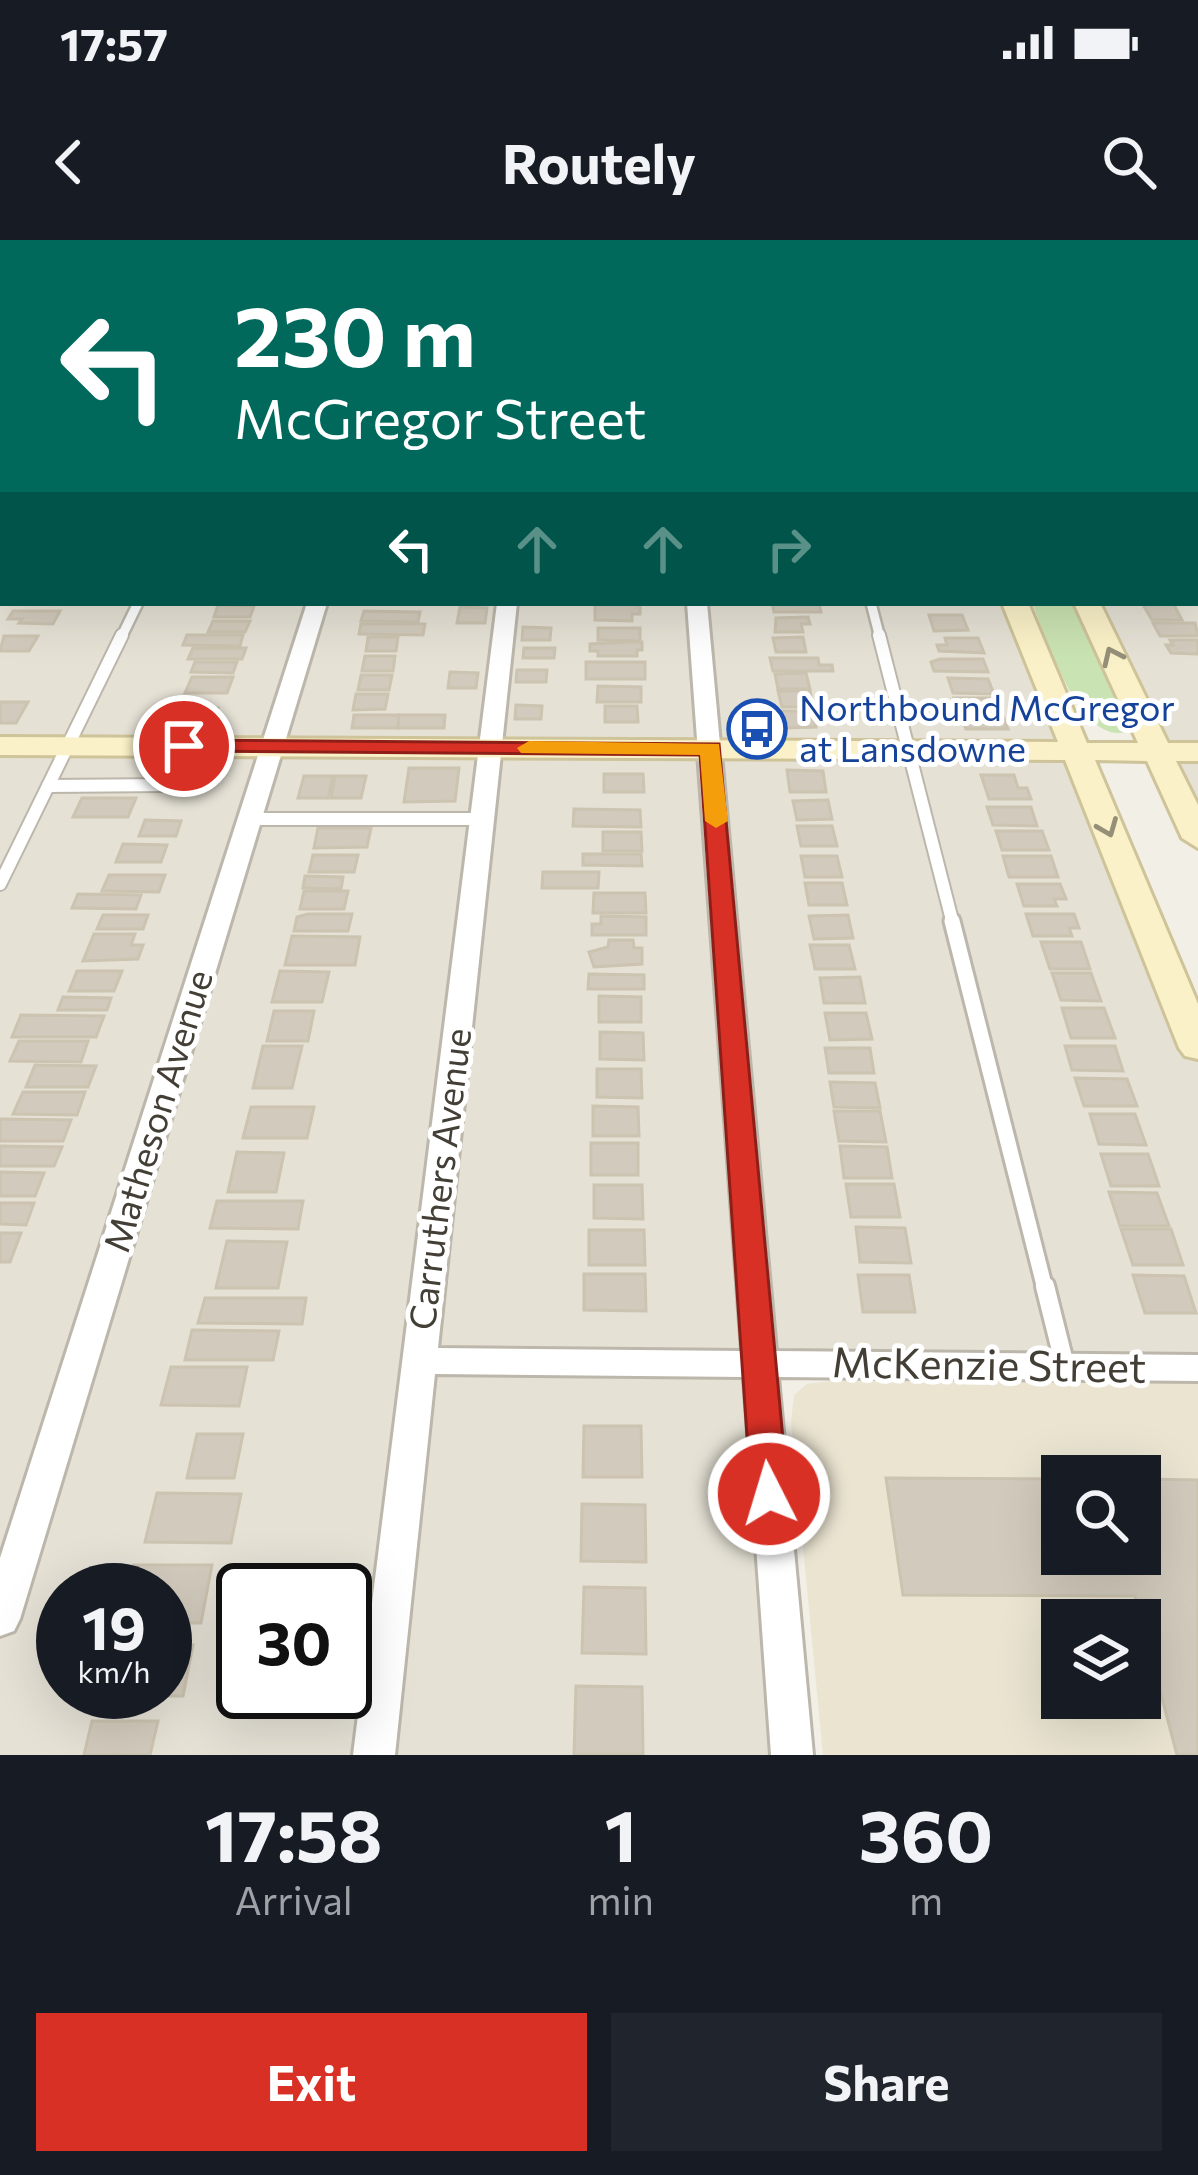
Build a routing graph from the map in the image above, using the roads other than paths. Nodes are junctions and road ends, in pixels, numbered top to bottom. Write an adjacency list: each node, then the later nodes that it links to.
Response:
1 (137, 606): 11 (lane)
2 (315, 606): 10 (street, Matheson Avenue)
3 (507, 606): 12 (street, Carruthers Avenue)
4 (698, 606): 13 (street)
5 (873, 606): 14 (lane)
6 (1016, 606): 15 (main road)
7 (1088, 606): 16 (main road, one-way to 7)
8 (0, 746): 11 (main road)
9 (184, 746): 10 (main road); 11 (main road); 18 (lane)
10 (272, 746): 12 (main road); 19 (street, Matheson Avenue)
11 (67, 747): 18 (lane)
12 (490, 748): 13 (main road); 20 (street, Carruthers Avenue)
13 (711, 749): 14 (main road); 25 (street)
14 (908, 750): 15 (main road); 26 (lane)
15 (1077, 752): 16 (main road); 23 (main road, one-way to 23)
16 (1156, 752): 17 (main road); 21 (main road)
17 (1198, 752)
18 (48, 786): 22 (lane)
19 (250, 819): 20 (lane); 28 (street, Matheson Avenue)
20 (482, 819): 24 (street, Carruthers Avenue)
21 (1198, 838)
22 (0, 884)
23 (1198, 1048)
24 (420, 1361): 25 (street, McKenzie Street); 29 (street, Carruthers Avenue)
25 (758, 1362): 26 (street, McKenzie Street); 30 (street)
26 (1065, 1366): 27 (street, McKenzie Street)
27 (1198, 1369)
28 (0, 1619)
29 (374, 1755)
30 (792, 1755)

